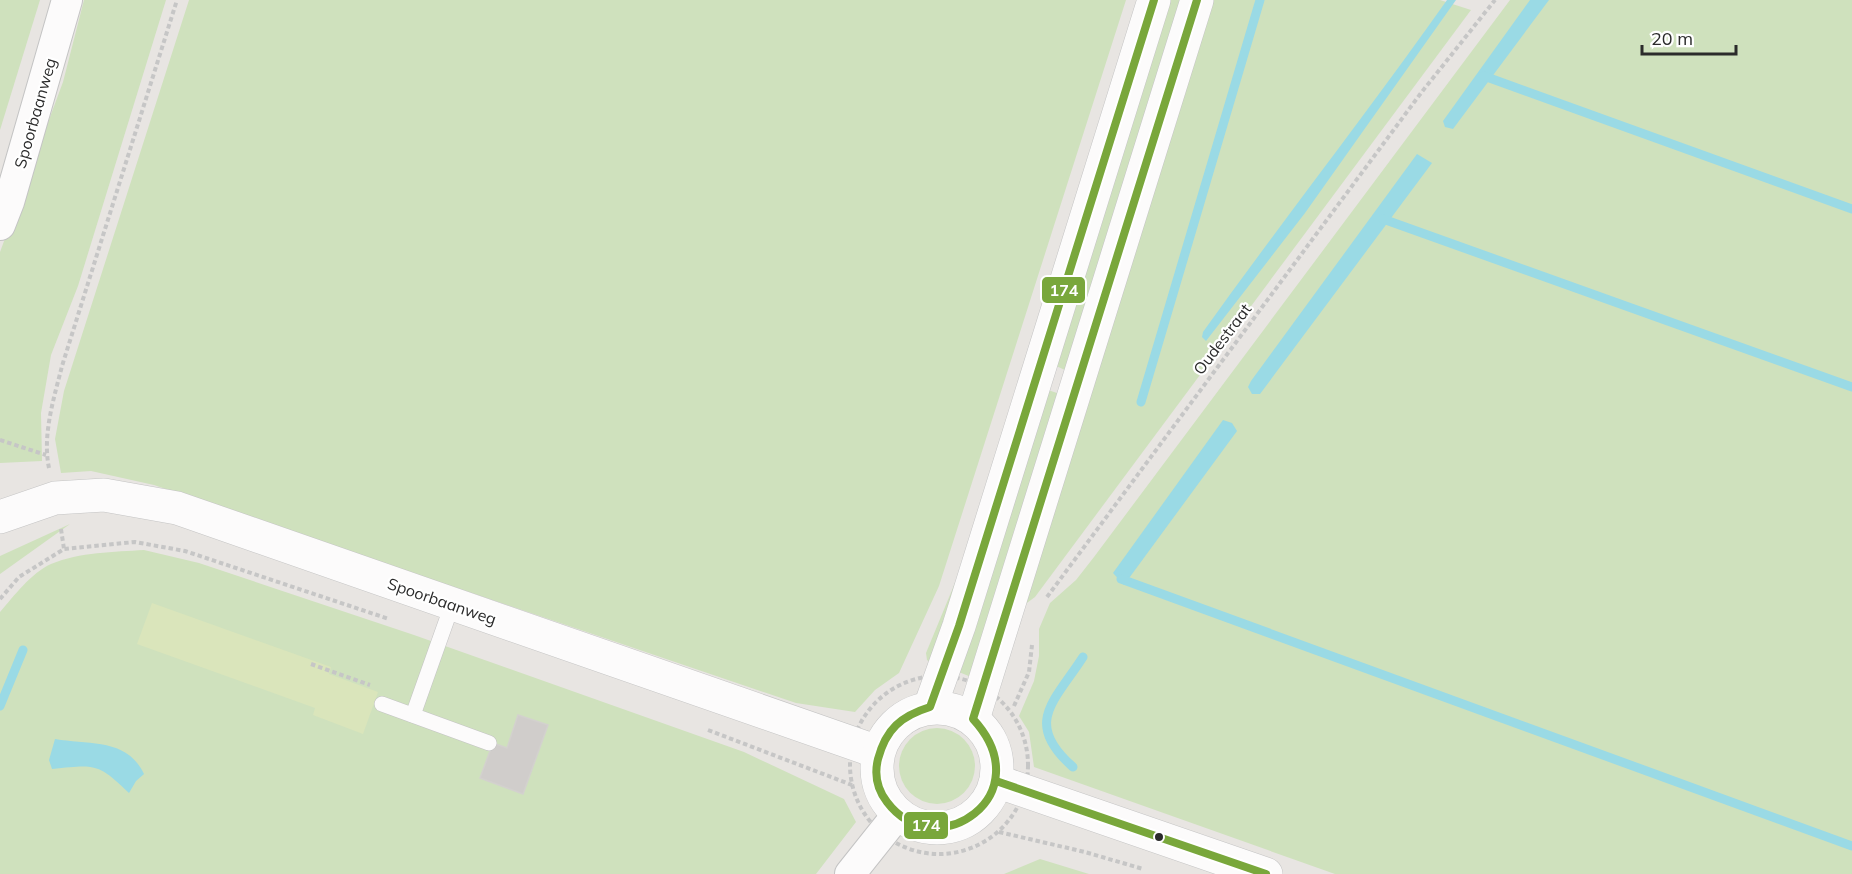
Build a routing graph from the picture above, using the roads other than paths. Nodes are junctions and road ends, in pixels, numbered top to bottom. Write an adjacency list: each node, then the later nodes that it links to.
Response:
1 (67, 0): 4 (street, Spoorbaanweg)
2 (1154, 0): 8 (street)
3 (1197, 0): 10 (street)
4 (0, 225)
5 (0, 517): 6 (street, Spoorbaanweg)
6 (452, 605): 9 (lane); 12 (street, Spoorbaanweg)
7 (382, 704): 9 (lane)
8 (930, 707): 10 (street); 12 (street)
9 (413, 715): 11 (lane)
10 (973, 719): 13 (street)
11 (489, 743)
12 (878, 752): 14 (street)
13 (996, 781): 14 (street); 16 (street)
14 (890, 824): 15 (street)
15 (850, 874)
16 (1266, 874)

